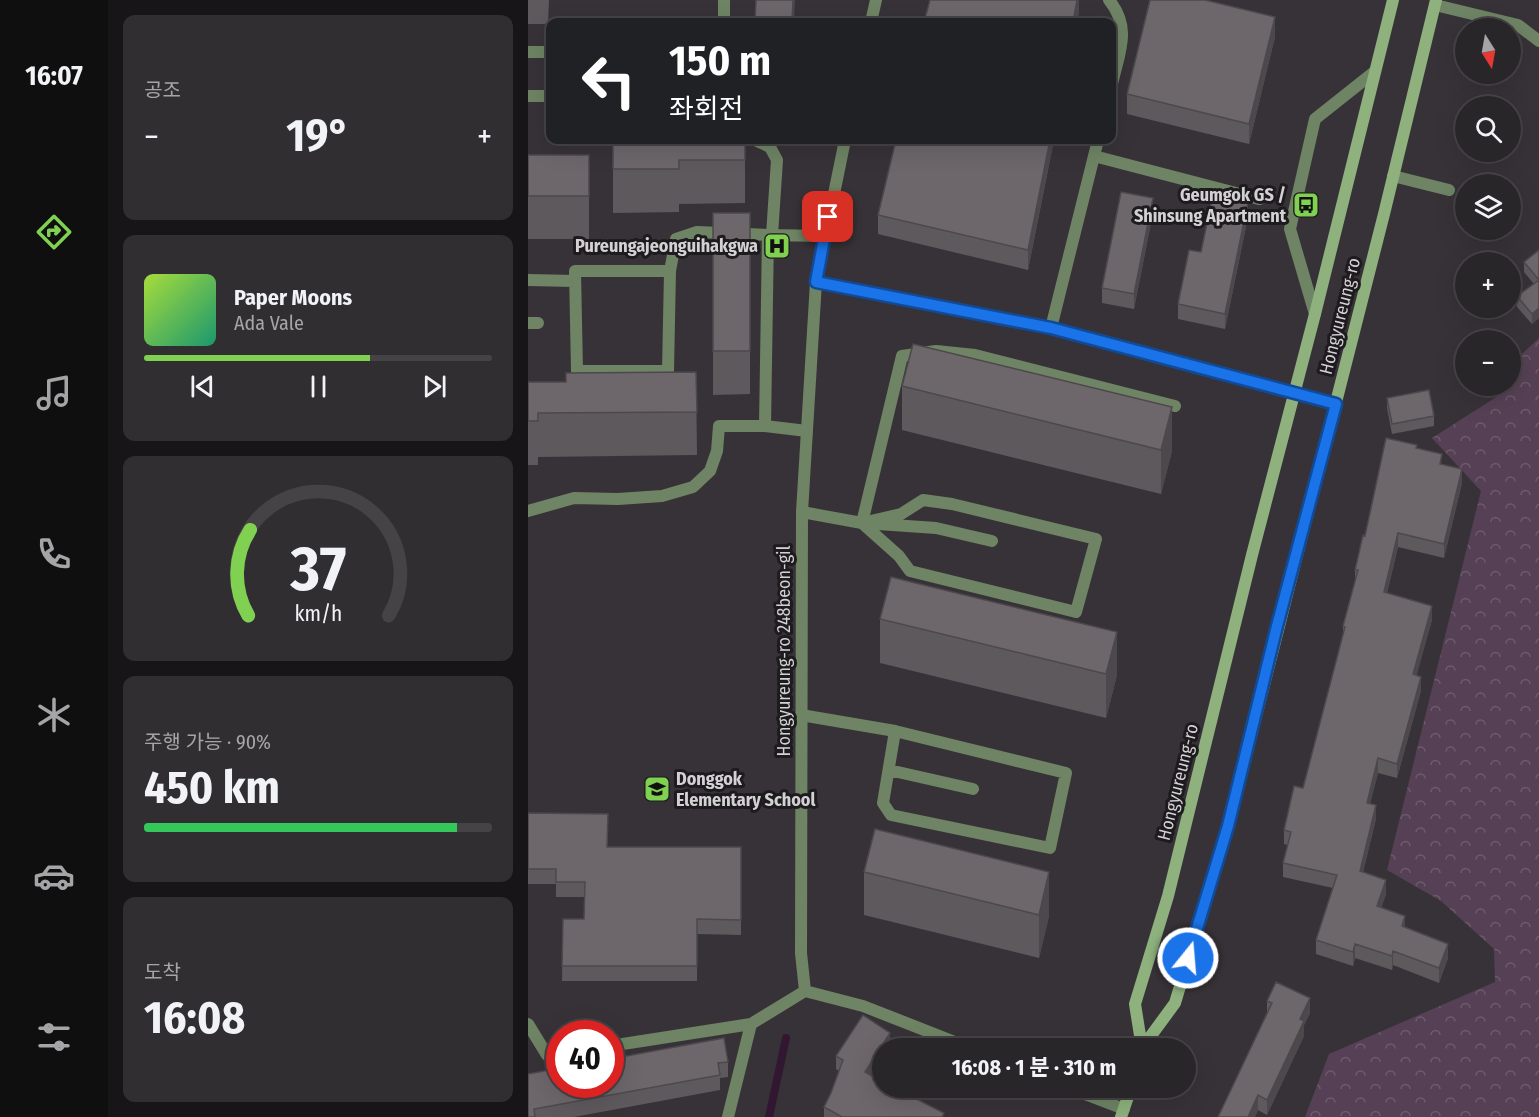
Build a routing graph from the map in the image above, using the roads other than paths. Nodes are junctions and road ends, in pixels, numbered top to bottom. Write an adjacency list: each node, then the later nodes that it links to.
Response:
1 (724, 0): 6 (street)
2 (876, 0): 7 (street)
3 (1109, 0): 11 (street)
4 (1393, 0): 12 (street, Hongyureung-ro)
5 (1436, 3): 8 (street); 19 (street, Hongyureung-ro)
6 (724, 18)
7 (872, 18)
8 (1539, 41)
9 (528, 52): 10 (street)
10 (546, 52)
11 (1116, 67)
12 (1373, 73): 28 (street, Hongyureung-ro); 28 (street)
13 (528, 96): 14 (street)
14 (546, 96)
15 (764, 144): 22 (street)
16 (844, 144): 23 (street, Hongyureung-ro 248beon-gil)
17 (1097, 144): 18 (street)
18 (1094, 156): 21 (street); 29 (street)
19 (1393, 176): 20 (street); 31 (street, Hongyureung-ro)
20 (1449, 190)
21 (1259, 199)
22 (770, 235): 23 (street); 24 (street); 33 (street)
23 (824, 236): 27 (street, Hongyureung-ro 248beon-gil)
24 (670, 271): 26 (street); 26 (street)
25 (528, 280): 26 (street)
26 (575, 281)
27 (816, 282): 29 (street); 34 (street, Hongyureung-ro 248beon-gil)
28 (1315, 314): 30 (street, Hongyureung-ro)
29 (1051, 328): 30 (street)
30 (1293, 393): 31 (street); 47 (street, Hongyureung-ro)
31 (1336, 404): 48 (street, Hongyureung-ro)
32 (1175, 406): 37 (street)
33 (765, 426): 34 (street); 35 (street)
34 (807, 431): 36 (street, Hongyureung-ro 248beon-gil)
35 (528, 511)
36 (802, 512): 37 (street); 39 (street, Hongyureung-ro 248beon-gil)
37 (862, 523): 37 (street); 38 (street)
38 (992, 541)
39 (801, 715): 40 (street); 43 (street, Hongyureung-ro 248beon-gil)
40 (895, 731): 41 (street); 41 (street)
41 (889, 770): 42 (street)
42 (973, 789)
43 (805, 991): 45 (street); 46 (street)
44 (528, 1024): 50 (street)
45 (751, 1024): 49 (street); 54 (street)
46 (945, 1038)
47 (1140, 1038)
48 (1149, 1038)
49 (624, 1044)
50 (546, 1054)
51 (1091, 1098): 53 (street)
52 (1128, 1098): 53 (street)
53 (1123, 1113)
54 (728, 1117)

